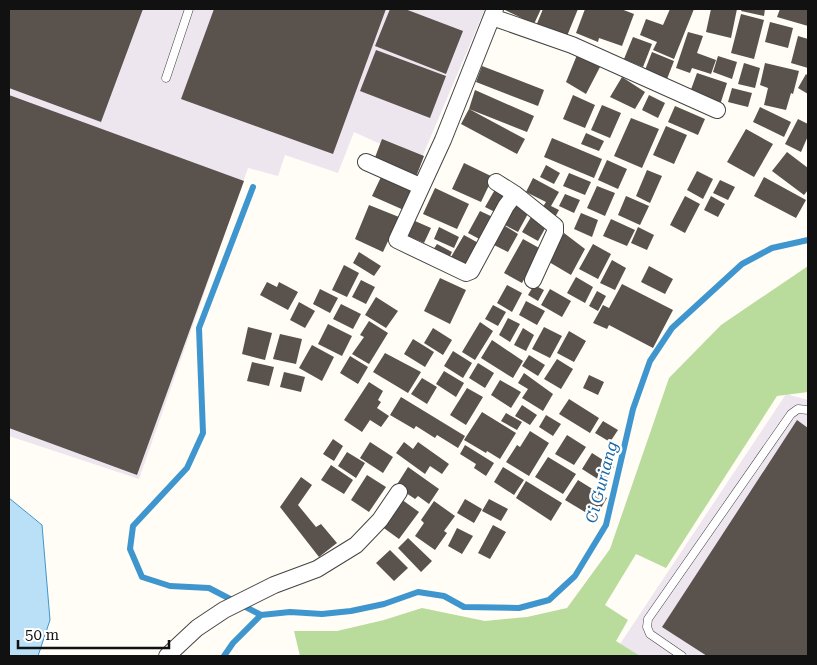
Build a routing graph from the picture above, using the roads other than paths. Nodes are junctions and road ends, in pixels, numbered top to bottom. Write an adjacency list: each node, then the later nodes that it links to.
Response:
1 (189, 9): 3 (lane)
2 (494, 13): 4 (street); 7 (street)
3 (166, 78)
4 (717, 110)
5 (366, 162): 7 (street)
6 (496, 182): 8 (street)
7 (420, 186): 8 (street)
8 (515, 194): 9 (street)
9 (533, 280)
10 (808, 410): 13 (lane)
11 (399, 492): 12 (street)
12 (167, 656)
13 (682, 656)

